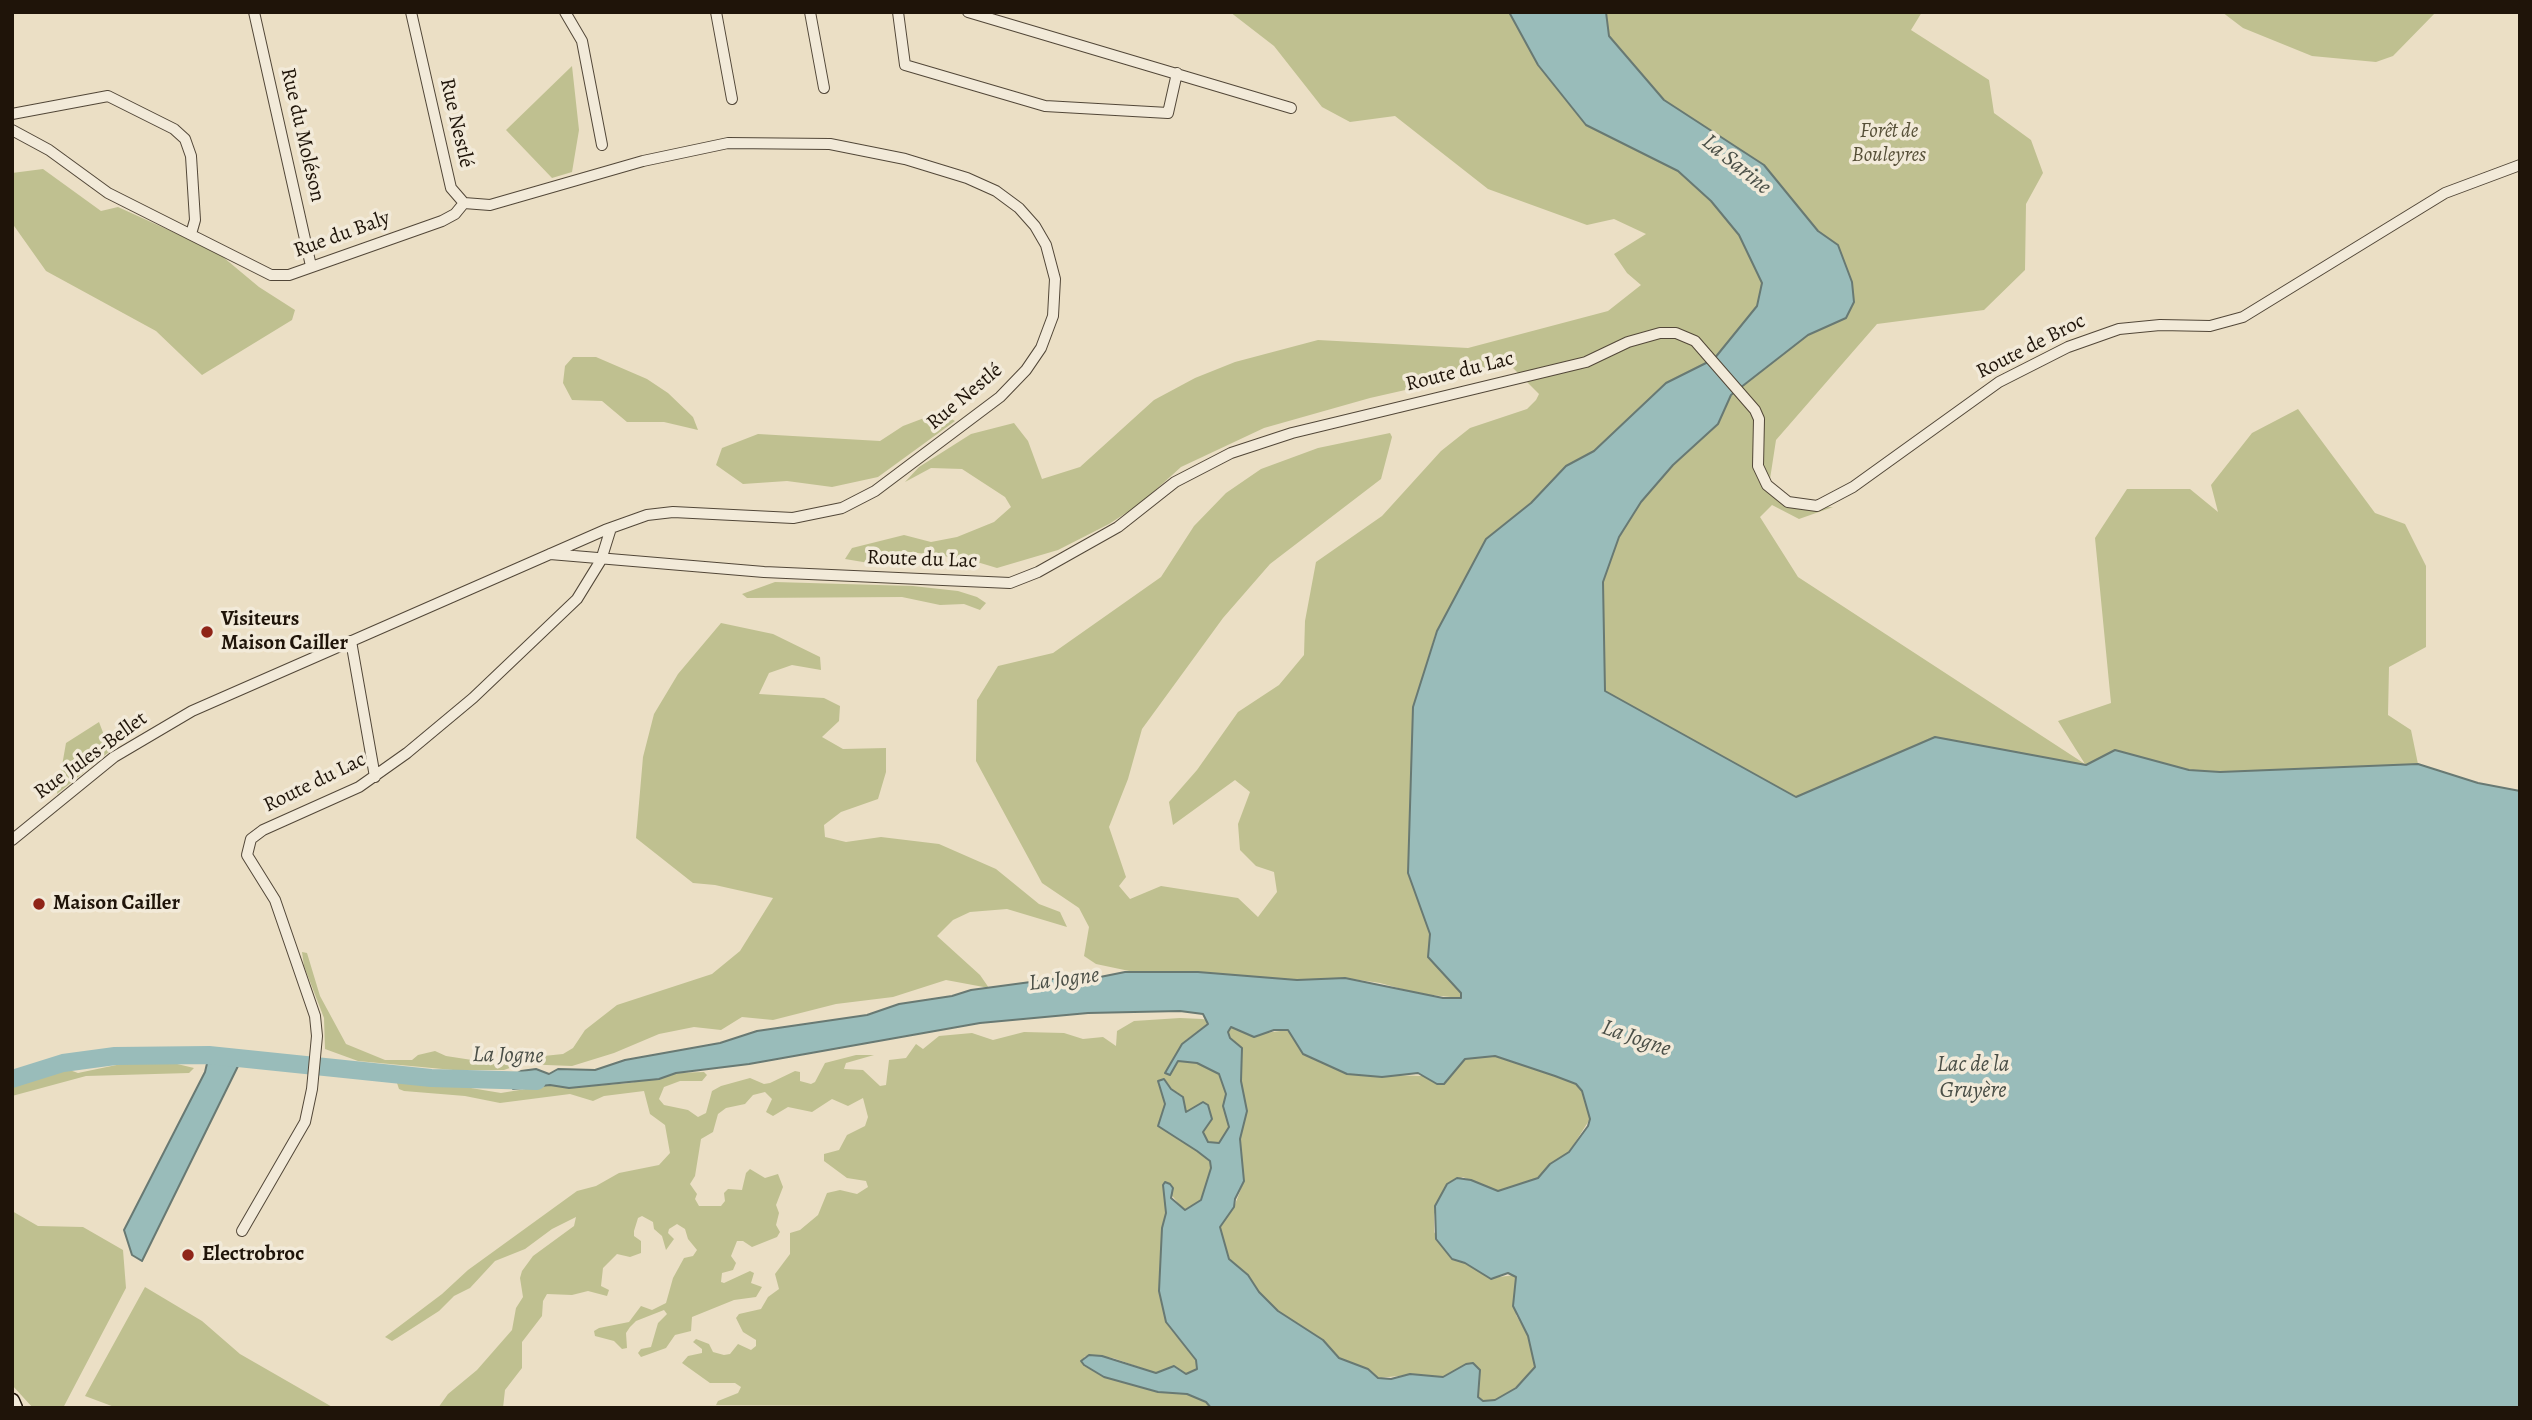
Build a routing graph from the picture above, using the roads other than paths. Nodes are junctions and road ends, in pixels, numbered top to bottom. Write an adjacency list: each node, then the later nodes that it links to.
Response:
1 (254, 12): 18 (street, Rue du Moléson)
2 (411, 12): 16 (street, Rue Nestlé)
3 (565, 12): 14 (street)
4 (716, 12): 10 (street)
5 (810, 12): 9 (street)
6 (898, 12): 8 (street)
7 (968, 12): 8 (street)
8 (1177, 73): 11 (street)
9 (824, 88)
10 (732, 99)
11 (1292, 108)
12 (12, 114): 17 (street)
13 (12, 130): 17 (street, Rue du Baly)
14 (602, 145)
15 (2520, 165): 19 (street, Route de Broc)
16 (464, 203): 18 (street, Rue du Baly); 20 (street, Rue Nestlé)
17 (191, 234): 18 (street, Rue du Baly)
18 (311, 266)
19 (1699, 345): 22 (street, Route du Lac)
20 (611, 528): 21 (street, Rue Nestlé); 22 (street)
21 (551, 554): 22 (street); 23 (street, Rue Nestlé)
22 (601, 561): 24 (street, Route du Lac)
23 (351, 641): 24 (street); 25 (street, Rue Jules-Bellet)
24 (375, 777): 26 (street, Route du Lac)
25 (12, 840)
26 (242, 1231)
27 (12, 1401): 28 (main road)
28 (15, 1408)

